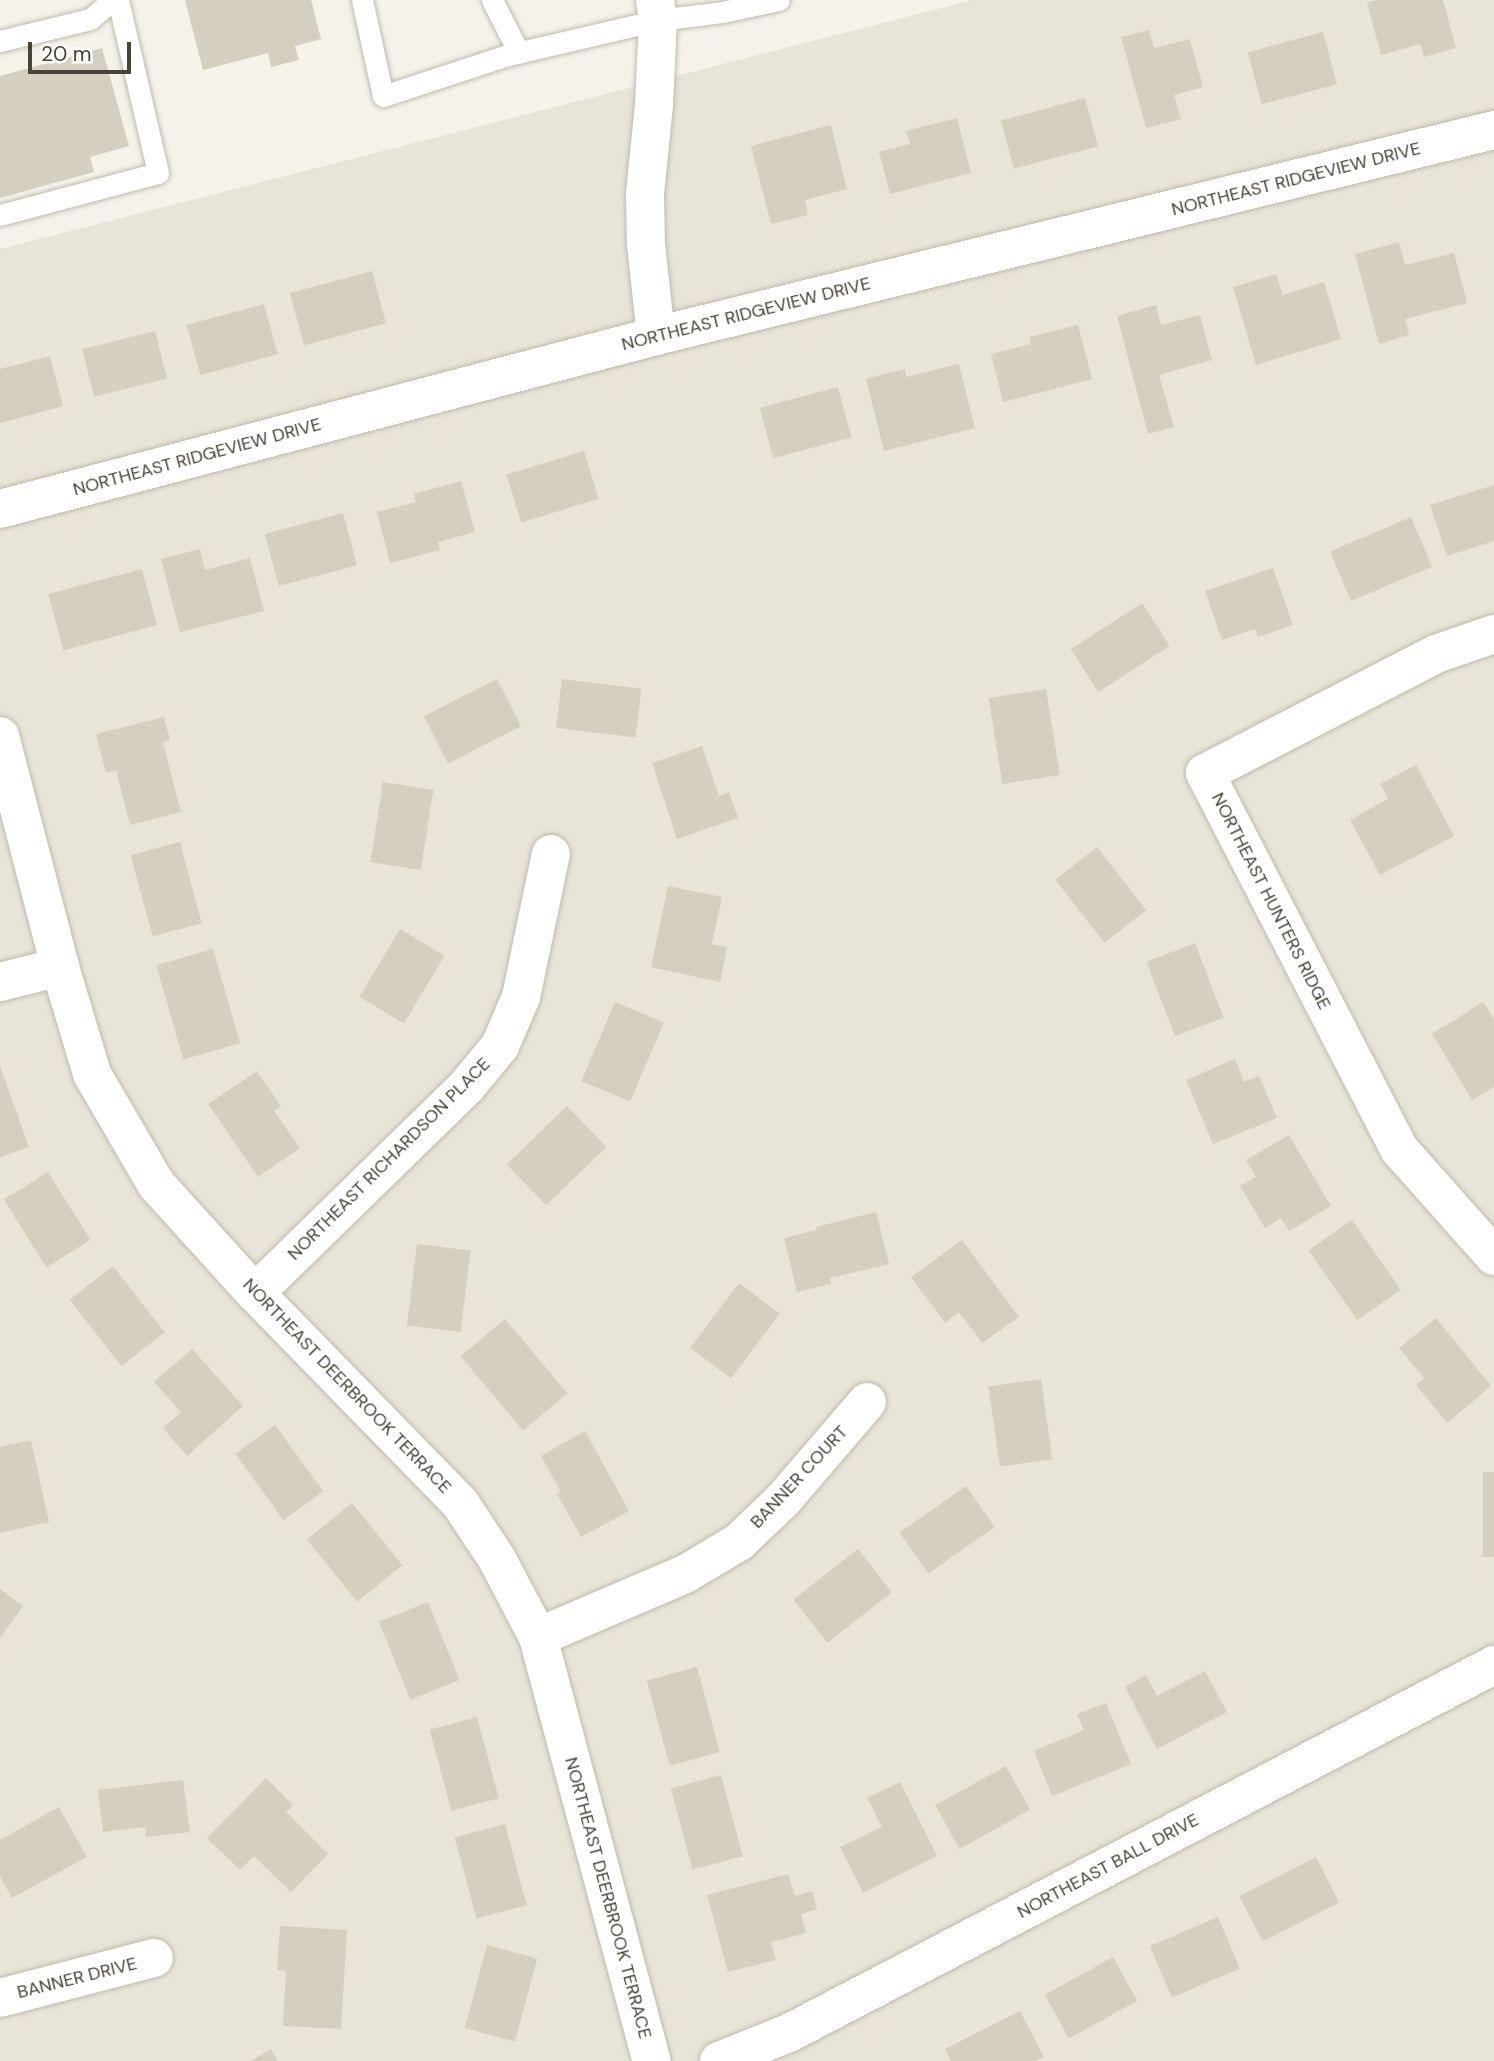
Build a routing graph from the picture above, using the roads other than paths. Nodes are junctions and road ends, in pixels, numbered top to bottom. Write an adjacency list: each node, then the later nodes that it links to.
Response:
1 (115, 0): 6 (lane); 9 (lane)
2 (362, 0): 7 (lane)
3 (492, 0): 7 (lane)
4 (779, 0): 5 (lane)
5 (657, 10): 7 (lane); 10 (street)
6 (0, 41)
7 (519, 53)
8 (1494, 130): 10 (street, NORTHEAST RIDGEVIEW DRIVE)
9 (0, 215)
10 (656, 336): 11 (street, NORTHEAST RIDGEVIEW DRIVE)
11 (0, 509)
12 (1494, 634): 17 (street, NORTHEAST HUNTERS RIDGE)
13 (0, 736): 15 (street, NORTHEAST DEERBROOK TERRACE)
14 (551, 854): 18 (street, NORTHEAST RICHARDSON PLACE)
15 (60, 967): 16 (street); 18 (street, NORTHEAST DEERBROOK TERRACE)
16 (0, 982)
17 (1494, 1256)
18 (255, 1293): 20 (street, NORTHEAST DEERBROOK TERRACE)
19 (867, 1402): 20 (street, BANNER COURT)
20 (538, 1637): 24 (street, NORTHEAST DEERBROOK TERRACE)
21 (1494, 1665): 25 (street, NORTHEAST BALL DRIVE)
22 (154, 1958): 23 (street, BANNER DRIVE)
23 (0, 1998)
24 (652, 2061)
25 (719, 2061)

